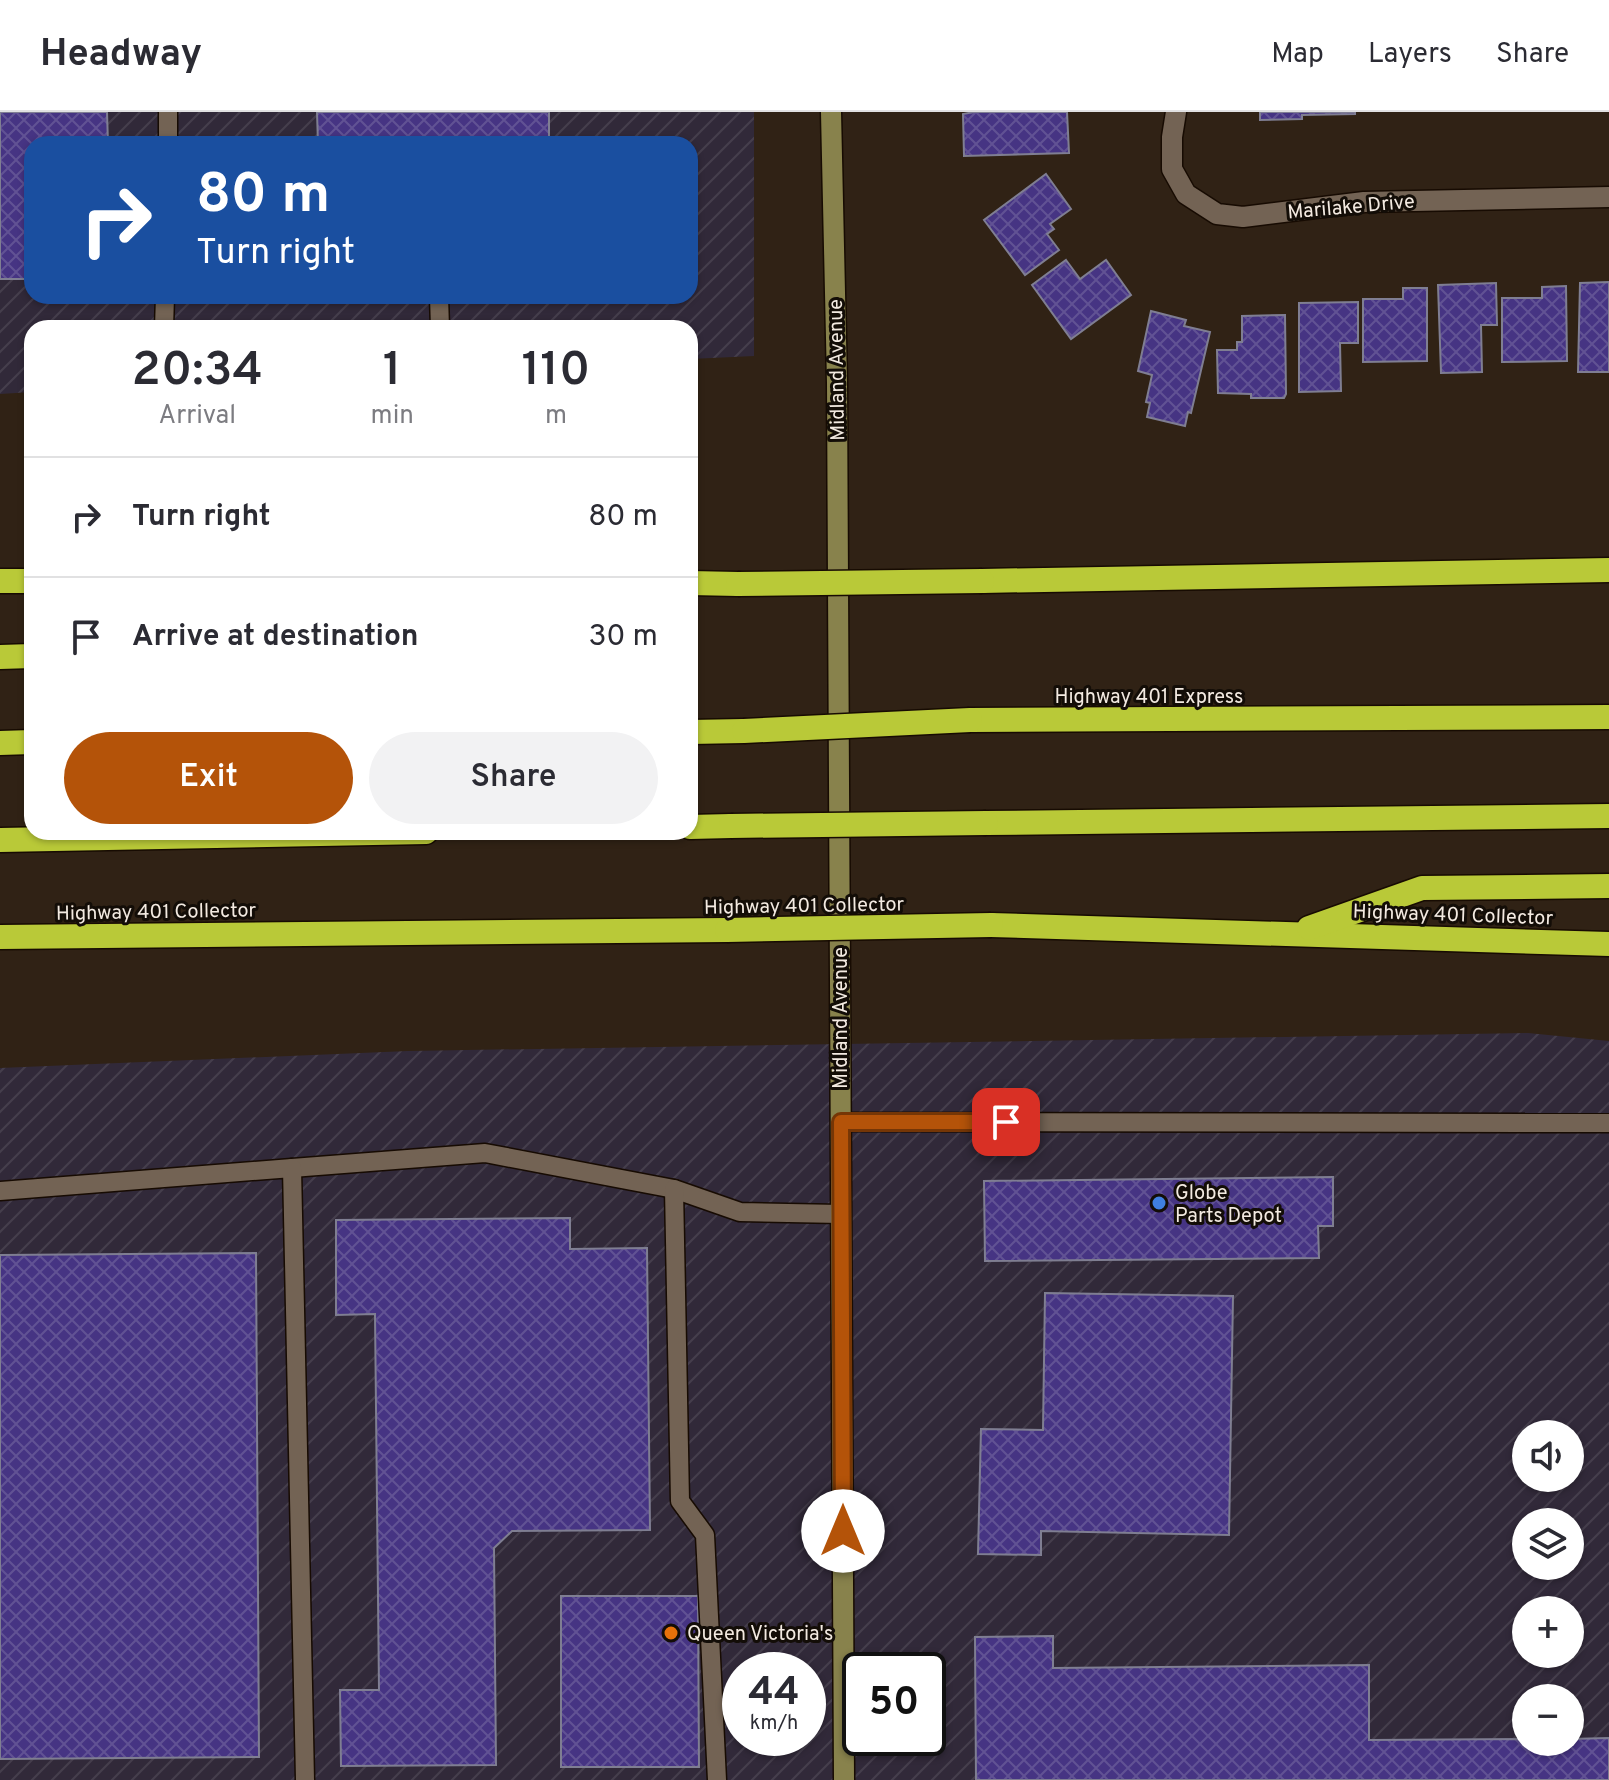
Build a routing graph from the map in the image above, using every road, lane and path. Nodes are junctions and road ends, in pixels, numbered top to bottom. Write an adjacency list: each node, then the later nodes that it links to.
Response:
1 (168, 112): 4 (lane)
2 (831, 112): 24 (main road, Midland Avenue)
3 (1176, 112): 5 (street, Marilake Drive)
4 (168, 136)
5 (1609, 197)
6 (1609, 570): 9 (highway, bridge)
7 (0, 581): 8 (highway)
8 (24, 581)
9 (698, 583)
10 (24, 656): 11 (highway)
11 (0, 657)
12 (1609, 717): 13 (highway, Highway 401 Express, bridge)
13 (698, 732)
14 (24, 742): 15 (highway)
15 (0, 743)
16 (1609, 816): 17 (highway, bridge)
17 (698, 827)
18 (0, 840): 19 (highway)
19 (24, 840)
20 (1609, 886): 21 (highway)
21 (1295, 933): 22 (highway, Highway 401 Collector, bridge); 23 (highway, Highway 401 Collector)
22 (0, 937)
23 (1609, 944)
24 (841, 1122): 25 (lane); 29 (main road, Midland Avenue)
25 (1609, 1123)
26 (292, 1168): 27 (lane); 28 (lane); 30 (lane)
27 (674, 1189): 29 (lane); 31 (lane)
28 (0, 1191)
29 (841, 1214): 32 (main road, Midland Avenue)
30 (305, 1780)
31 (717, 1780)
32 (844, 1780)

